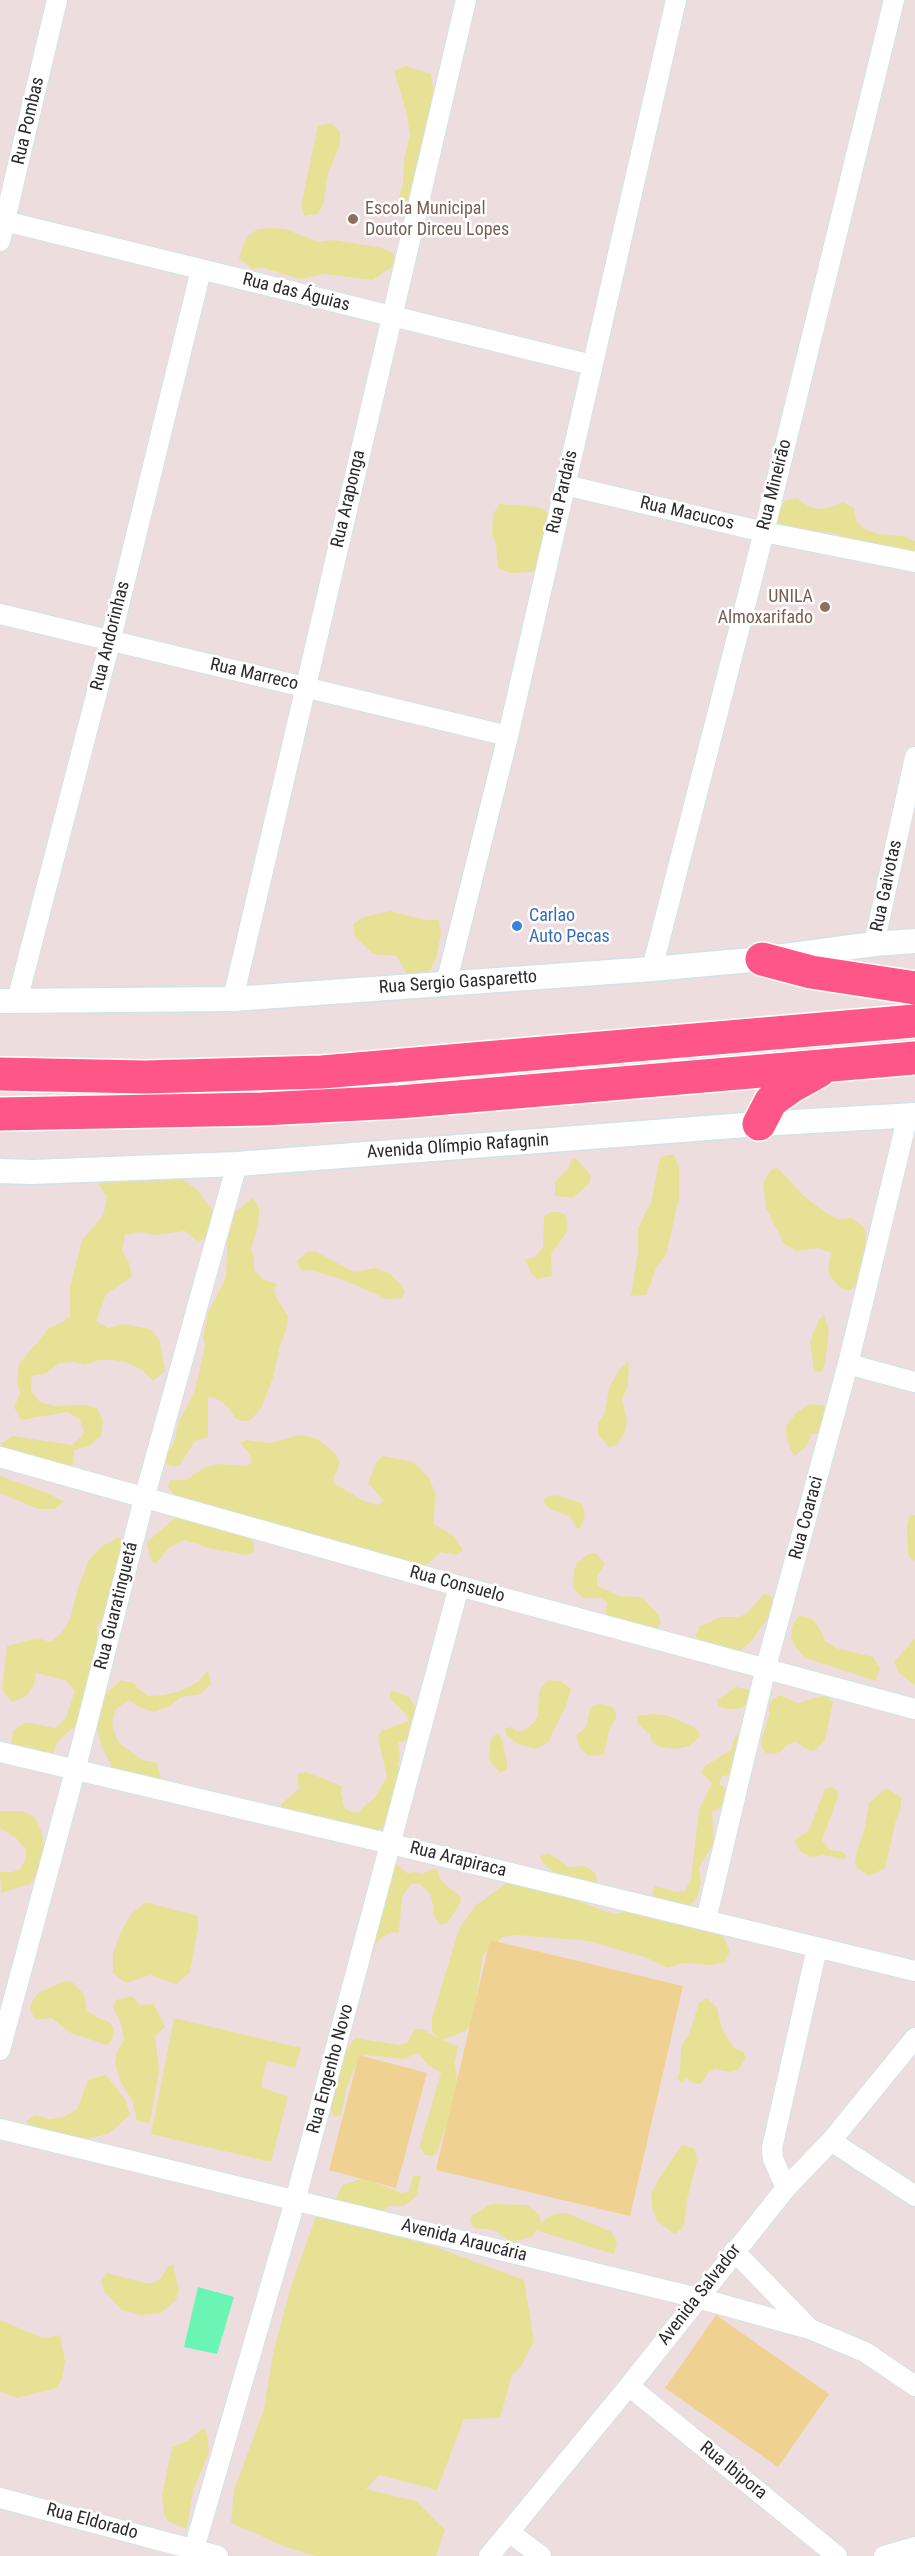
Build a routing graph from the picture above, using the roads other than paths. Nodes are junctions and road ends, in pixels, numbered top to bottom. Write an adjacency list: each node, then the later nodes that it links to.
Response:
1 (57, 0): 5 (street, Rua Pombas)
2 (466, 0): 8 (street, Rua Araponga)
3 (676, 0): 9 (street, Rua Pardais)
4 (894, 0): 11 (street, Rua Mineirão)
5 (2, 221): 6 (street, Rua Pombas); 7 (street, Rua das Águias)
6 (0, 241)
7 (201, 270): 8 (street, Rua das Águias); 14 (street, Rua Andorinhas)
8 (392, 316): 9 (street, Rua das Águias); 15 (street, Rua Araponga)
9 (592, 365): 10 (street, Rua Pardais)
10 (565, 485): 11 (street, Rua Macucos); 16 (street, Rua Pardais)
11 (764, 532): 12 (street, Rua Macucos); 21 (street, Rua Mineirão)
12 (915, 562)
13 (0, 614): 14 (street, Rua Marreco)
14 (110, 642): 15 (street, Rua Marreco); 25 (street, Rua Andorinhas)
15 (306, 687): 16 (street, Rua Marreco); 24 (street, Rua Araponga)
16 (508, 736): 22 (street, Rua Pardais)
17 (915, 757): 19 (street, Rua Gaivotas)
18 (915, 941): 19 (street, Rua Sergio Gasparetto)
19 (874, 944): 20 (street, Rua Sergio Gasparetto)
20 (762, 959): 21 (street, Rua Sergio Gasparetto); 23 (highway)
21 (652, 969): 22 (street, Rua Sergio Gasparetto)
22 (446, 984): 24 (street, Rua Sergio Gasparetto)
23 (915, 988)
24 (232, 999): 25 (street, Rua Sergio Gasparetto)
25 (8, 1001)
26 (915, 1021): 29 (highway)
27 (915, 1058): 28 (highway)
28 (832, 1065): 30 (highway); 32 (highway)
29 (0, 1074)
30 (0, 1114)
31 (912, 1115): 32 (street, Avenida Olímpio Rafagnin); 35 (street, Rua Coaraci)
32 (759, 1124): 33 (street, Avenida Olímpio Rafagnin)
33 (237, 1164): 34 (street, Avenida Olímpio Rafagnin); 38 (street, Rua Guaratinguetá)
34 (0, 1172)
35 (848, 1364): 36 (street); 40 (street, Rua Coaraci)
36 (915, 1383)
37 (0, 1457): 38 (street, Rua Consuelo)
38 (144, 1499): 39 (street, Rua Consuelo); 43 (street, Rua Guaratinguetá)
39 (459, 1586): 40 (street, Rua Consuelo); 44 (street, Rua Engenho Novo)
40 (766, 1667): 41 (street, Rua Consuelo); 45 (street, Rua Coaraci)
41 (915, 1709)
42 (0, 1752): 43 (street, Rua Arapiraca)
43 (75, 1771): 44 (street, Rua Arapiraca); 49 (street, Rua Guaratinguetá)
44 (391, 1844): 45 (street, Rua Arapiraca); 54 (street, Rua Engenho Novo)
45 (706, 1920): 46 (street, Rua Arapiraca)
46 (817, 1948): 47 (street, Rua Arapiraca); 52 (street)
47 (915, 1971)
48 (915, 2038): 51 (street, Avenida Salvador)
49 (0, 2050)
50 (0, 2129): 54 (street, Avenida Araucária)
51 (831, 2141): 52 (street, Avenida Salvador); 53 (street)
52 (786, 2188): 55 (street, Avenida Salvador)
53 (915, 2196)
54 (296, 2201): 56 (street, Avenida Araucária); 63 (street, Rua Engenho Novo)
55 (734, 2251): 56 (street, Avenida Salvador); 57 (street)
56 (698, 2298): 57 (street, Avenida Araucária); 58 (street, Avenida Salvador)
57 (810, 2329): 59 (street, Avenida Araucária)
58 (629, 2386): 61 (street, Avenida Salvador); 67 (street, Rua Ibipora)
59 (915, 2386)
60 (0, 2498): 63 (street, Rua Eldorado)
61 (509, 2532): 65 (street, Avenida Salvador); 66 (street)
62 (915, 2547): 68 (street)
63 (195, 2549): 64 (street, Rua Eldorado)
64 (218, 2556)
65 (489, 2556)
66 (541, 2556)
67 (837, 2556)
68 (884, 2556)

